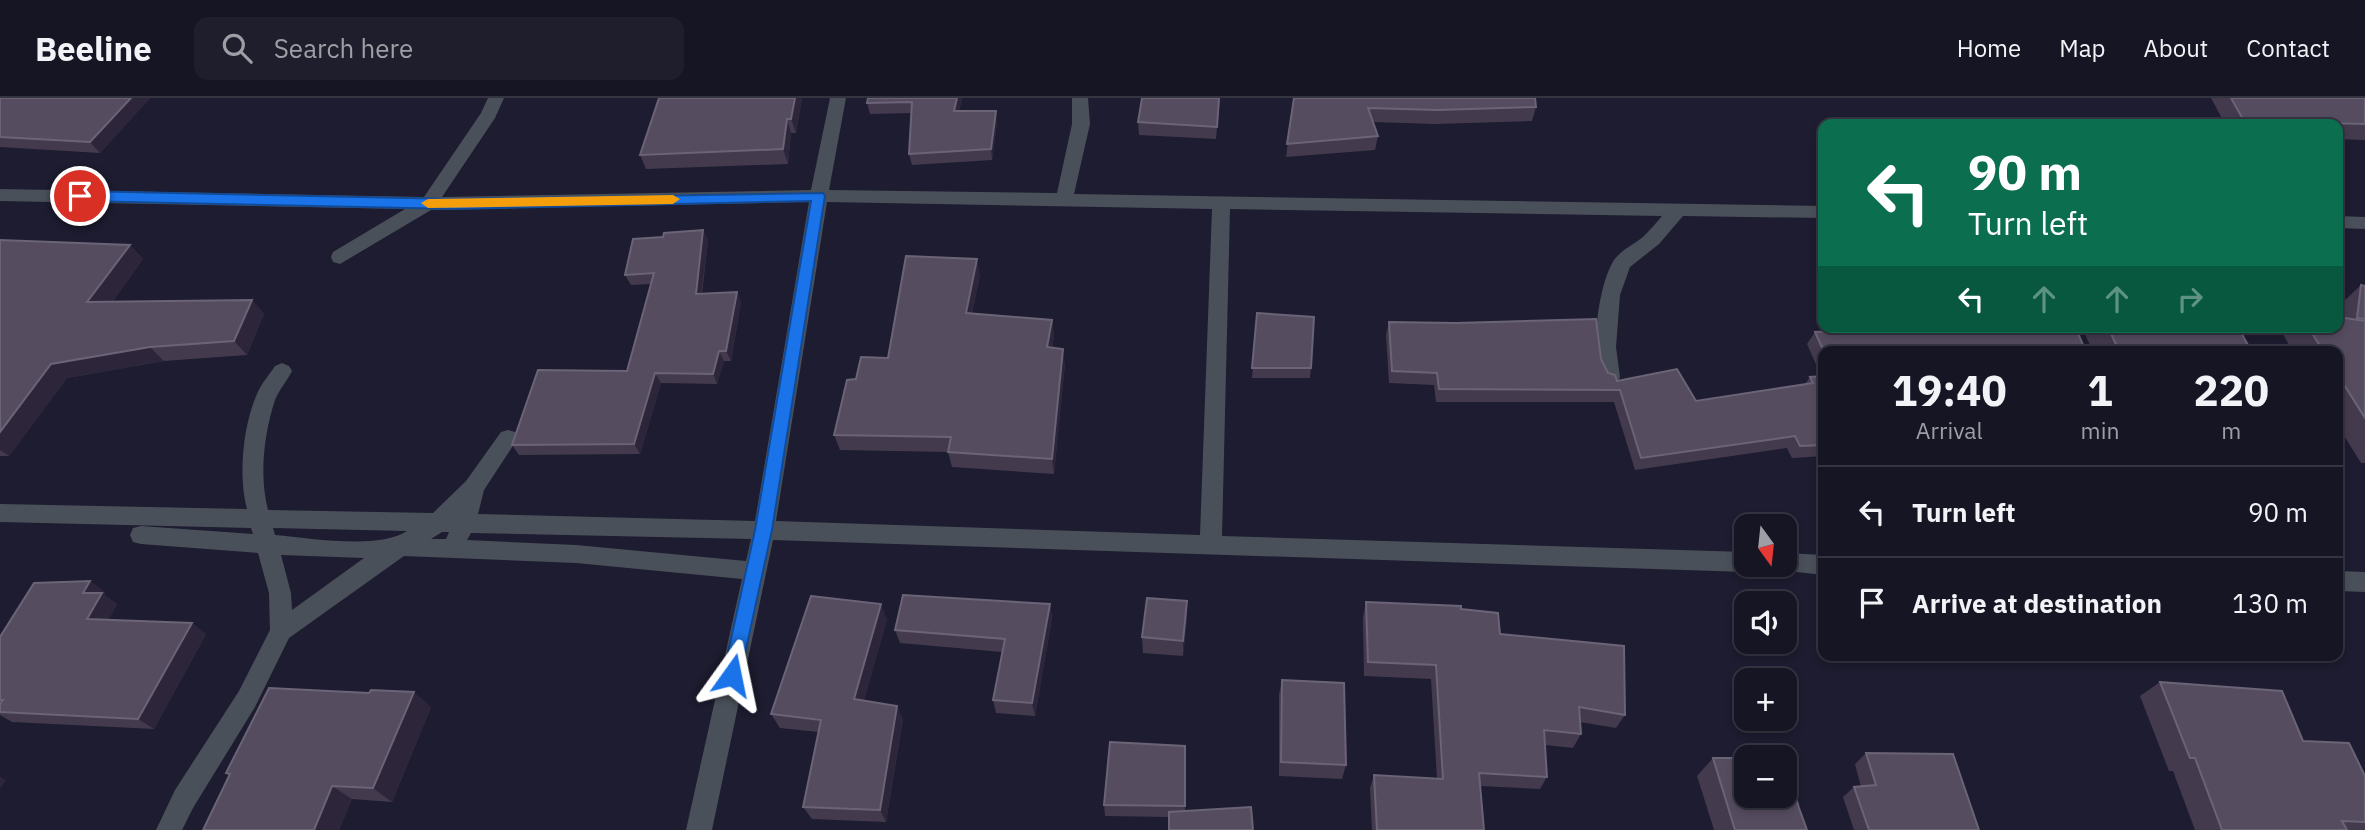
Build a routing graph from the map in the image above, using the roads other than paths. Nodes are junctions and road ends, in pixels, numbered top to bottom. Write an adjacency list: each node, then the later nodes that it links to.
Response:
1 (496, 98): 7 (street)
2 (838, 98): 5 (street)
3 (1080, 98): 6 (street)
4 (0, 194): 7 (street)
5 (819, 196): 6 (street); 7 (street); 22 (street)
6 (1064, 200): 8 (street)
7 (429, 203): 13 (street)
8 (1221, 203): 9 (street); 25 (street)
9 (1678, 210): 10 (street); 15 (street)
10 (1818, 212)
11 (2343, 222): 12 (street)
12 (2365, 223)
13 (340, 257)
14 (282, 371): 19 (street)
15 (1610, 377)
16 (508, 438): 17 (street)
17 (474, 487): 20 (street); 21 (street)
18 (0, 513): 19 (street)
19 (260, 519): 20 (street); 24 (street)
20 (438, 523): 21 (street); 26 (street)
21 (465, 523): 22 (street); 27 (street)
22 (764, 530): 25 (street); 31 (street)
23 (141, 535): 24 (street)
24 (268, 545): 26 (street); 34 (street)
25 (1211, 545): 28 (street)
26 (402, 547): 27 (street); 34 (street)
27 (452, 549): 31 (street)
28 (1734, 562)
29 (1797, 564): 30 (street)
30 (1818, 565)
31 (755, 572): 36 (street)
32 (2343, 582): 33 (street)
33 (2365, 582)
34 (281, 631): 35 (street)
35 (169, 830)
36 (699, 830)

